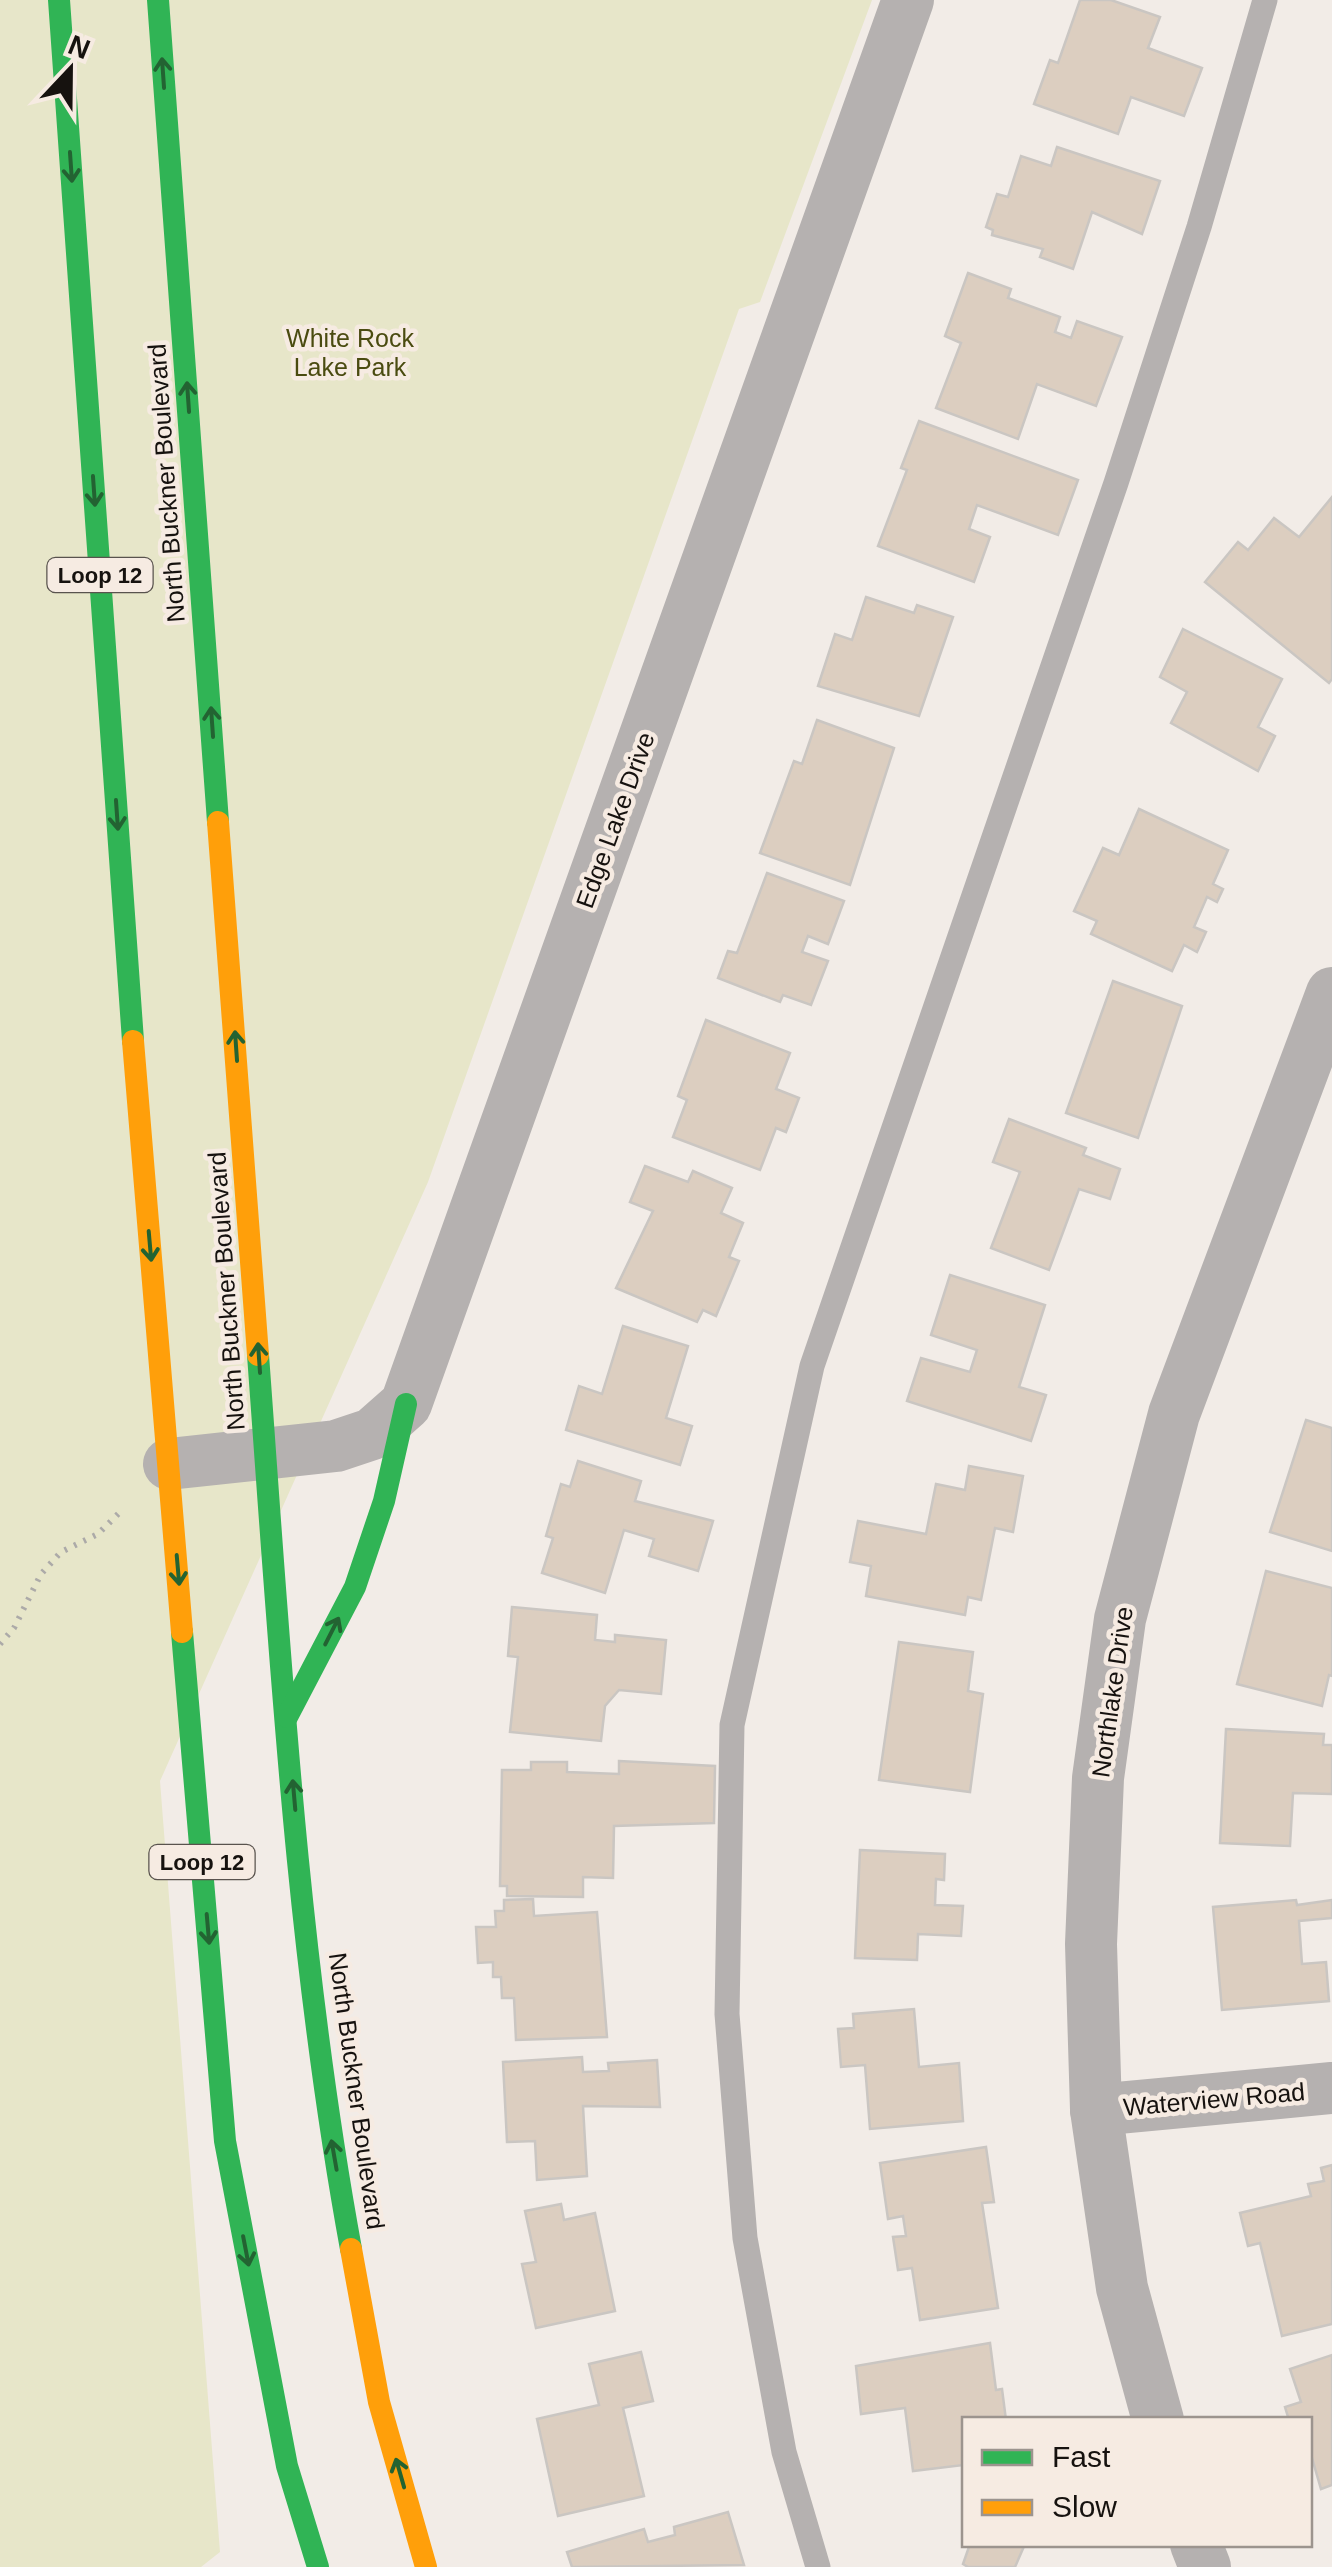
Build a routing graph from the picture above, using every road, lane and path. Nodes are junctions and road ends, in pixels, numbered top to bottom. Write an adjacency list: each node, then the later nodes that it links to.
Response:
1 (60, 0): 8 (main road, Loop 12, one-way to 8)
2 (158, 0): 7 (main road, North Buckner Boulevard, one-way to 2)
3 (908, 0): 6 (street, Edge Lake Drive)
4 (1265, 0): 16 (lane)
5 (1332, 993): 12 (street, Northlake Drive)
6 (406, 1404): 7 (street); 10 (main road, one-way to 6)
7 (266, 1455): 8 (street); 10 (main road, North Buckner Boulevard)
8 (169, 1464): 9 (path); 14 (main road, Loop 12, one-way to 14)
9 (0, 1644)
10 (287, 1718): 15 (main road, North Buckner Boulevard, one-way to 10)
11 (1332, 2088): 12 (street, Waterview Road)
12 (1096, 2110): 13 (street, Northlake Drive)
13 (1157, 2417)
14 (318, 2567)
15 (426, 2567)
16 (818, 2567)

